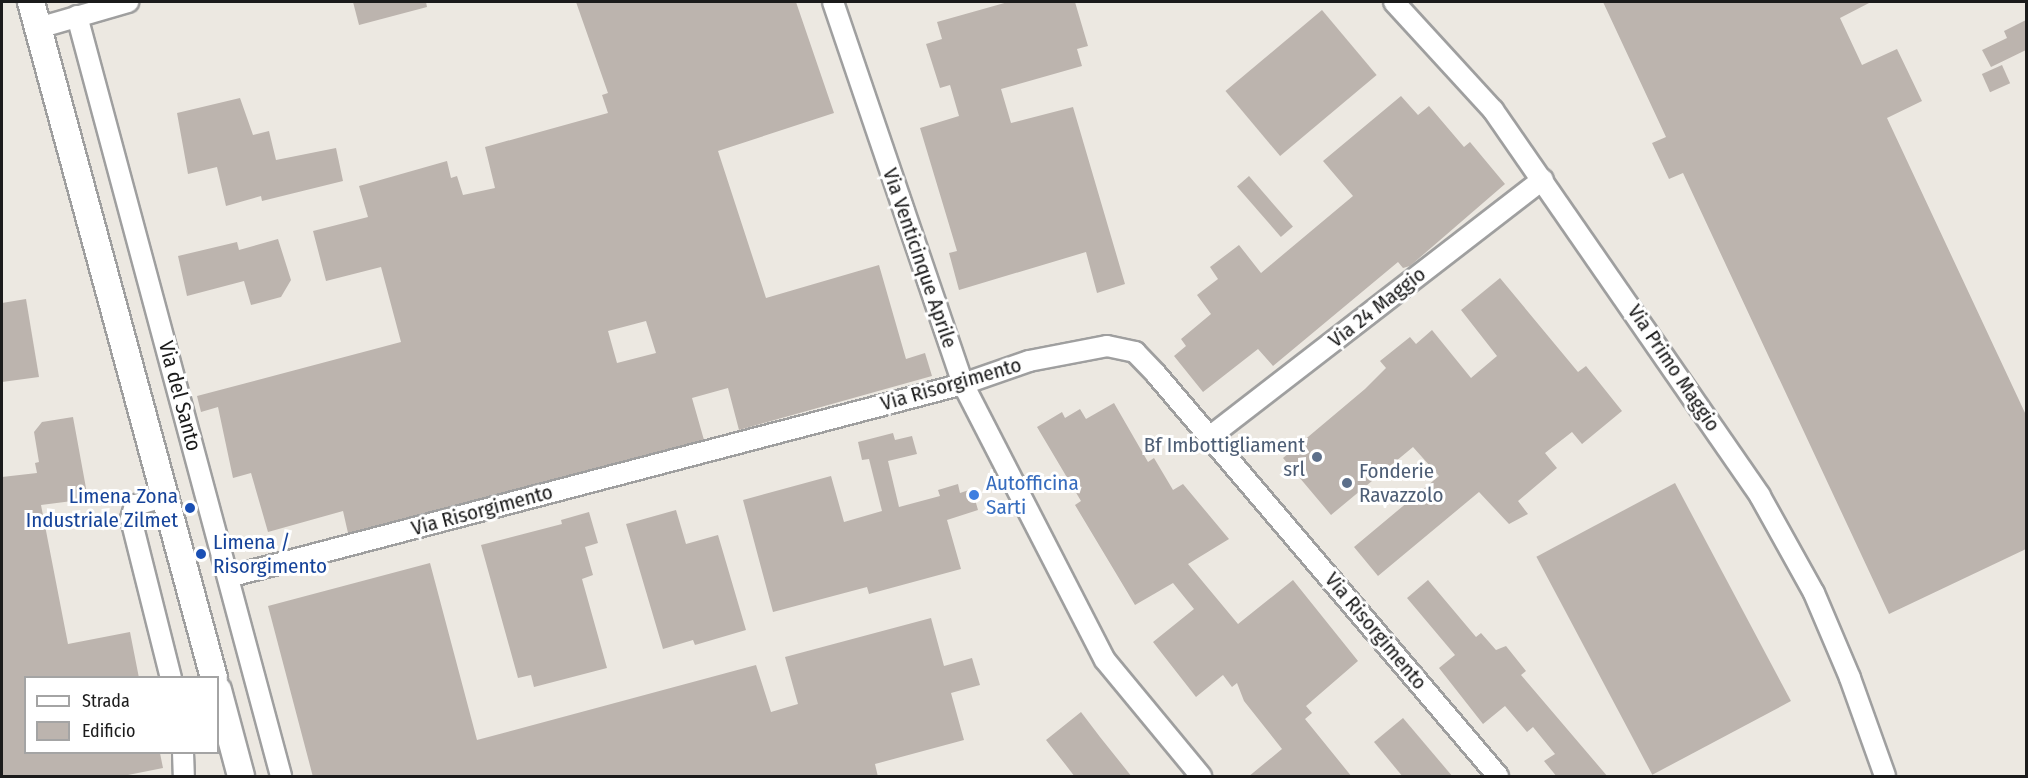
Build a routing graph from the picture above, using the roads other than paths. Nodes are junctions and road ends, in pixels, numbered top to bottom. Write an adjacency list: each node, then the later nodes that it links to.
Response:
1 (31, 2): 6 (street)
2 (128, 2): 5 (street)
3 (834, 2): 8 (street, Via Venticinque Aprile)
4 (1394, 2): 7 (street, Via Primo Maggio)
5 (78, 16): 6 (street); 11 (street, Via del Santo)
6 (38, 28): 10 (street)
7 (1544, 179): 9 (street, Via 24 Maggio); 21 (street, Via Primo Maggio)
8 (963, 384): 9 (street, Via Risorgimento); 11 (street, Via Risorgimento); 19 (street, Via Venticinque Aprile)
9 (1212, 435): 20 (street, Via Risorgimento)
10 (167, 496): 12 (street); 13 (street)
11 (228, 577): 18 (street, Via del Santo)
12 (170, 676)
13 (213, 676)
14 (219, 694): 17 (street)
15 (183, 754): 16 (street)
16 (184, 777)
17 (241, 777)
18 (281, 777)
19 (1201, 777)
20 (1498, 777)
21 (1885, 777)

